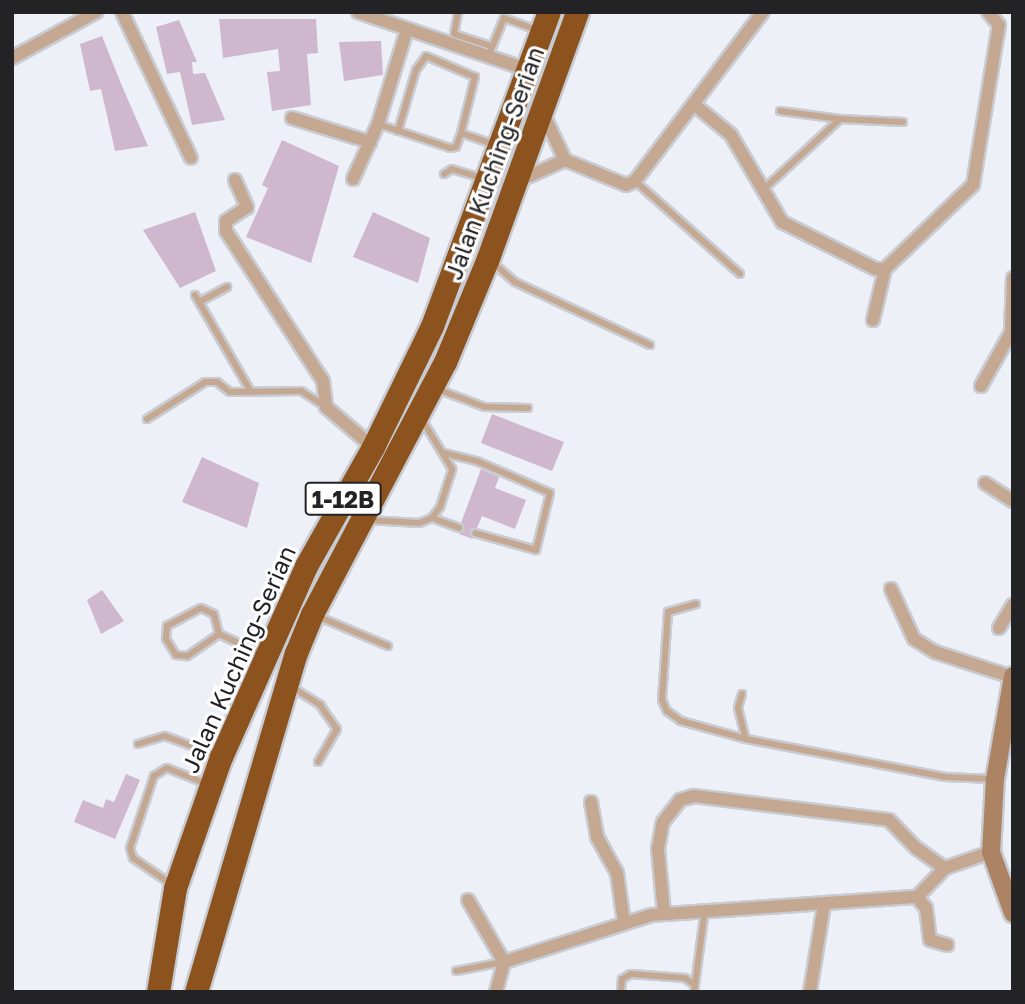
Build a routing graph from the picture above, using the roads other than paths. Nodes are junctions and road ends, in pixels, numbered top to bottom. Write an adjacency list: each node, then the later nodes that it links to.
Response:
1 (96, 12): 12 (street)
2 (122, 12): 25 (street)
3 (358, 12): 8 (street)
4 (458, 12): 11 (lane)
5 (577, 12): 15 (highway, Jalan Kuching-Serian)
6 (763, 12): 14 (street)
7 (988, 12): 35 (street)
8 (375, 16): 10 (street)
9 (545, 22): 11 (lane); 13 (highway, Jalan Kuching-Serian / 1-12B)
10 (407, 30): 11 (street); 20 (street)
11 (490, 52): 13 (street)
12 (12, 58)
13 (528, 70): 24 (highway, Jalan Kuching-Serian / 1-12B)
14 (695, 106): 31 (street); 33 (street)
15 (541, 110): 26 (street); 32 (highway, Jalan Kuching-Serian)
16 (780, 111): 18 (lane)
17 (292, 118): 23 (street)
18 (840, 119): 19 (lane); 33 (lane)
19 (903, 122)
20 (379, 124): 21 (lane); 23 (street)
21 (398, 131): 22 (lane); 22 (lane)
22 (461, 133): 24 (lane)
23 (370, 142): 28 (street)
24 (501, 148): 30 (highway, Jalan Kuching-Serian / 1-12B)
25 (191, 158)
26 (565, 160): 31 (street); 32 (street)
27 (444, 174): 30 (lane)
28 (354, 179)
29 (234, 180): 44 (street)
30 (489, 181): 48 (highway, Jalan Kuching-Serian / 1-12B)
31 (635, 181): 36 (lane)
32 (515, 183): 34 (highway, Jalan Kuching-Serian)
33 (764, 189): 35 (street)
34 (488, 258): 40 (lane); 42 (highway, Jalan Kuching-Serian)
35 (886, 269): 39 (street)
36 (740, 274)
37 (1013, 278): 41 (street)
38 (227, 287): 43 (lane)
39 (873, 320)
40 (650, 345)
41 (981, 386)
42 (432, 387): 45 (lane); 46 (highway, Jalan Kuching-Serian)
43 (251, 392): 44 (lane); 47 (lane)
44 (326, 407): 48 (street)
45 (528, 408)
46 (419, 413): 49 (lane); 53 (highway, Jalan Kuching-Serian)
47 (147, 419)
48 (373, 447): 63 (highway, Jalan Kuching-Serian / 1-12B)
49 (444, 453): 52 (lane); 55 (lane)
50 (985, 483): 51 (street)
51 (1013, 501)
52 (432, 518): 53 (lane); 54 (lane)
53 (363, 520): 59 (highway, Jalan Kuching-Serian)
54 (459, 527)
55 (475, 533)
56 (891, 589): 64 (street)
57 (696, 604): 67 (lane)
58 (1013, 605): 60 (street)
59 (312, 614): 62 (lane); 65 (highway, Jalan Kuching-Serian)
60 (999, 628)
61 (219, 634): 61 (lane); 63 (lane)
62 (388, 646)
63 (263, 655): 69 (highway, Jalan Kuching-Serian / 1-12B)
64 (1012, 677): 71 (street)
65 (285, 683): 70 (lane); 89 (highway, Jalan Kuching-Serian)
66 (742, 694): 67 (lane)
67 (746, 739): 71 (lane)
68 (138, 744): 69 (lane)
69 (221, 757): 72 (highway, Jalan Kuching-Serian / 1-12B)
70 (318, 762)
71 (995, 779): 74 (street)
72 (210, 786): 76 (highway, Jalan Kuching-Serian / 1-12B); 76 (lane)
73 (591, 802): 83 (street)
74 (991, 852): 75 (street); 82 (street)
75 (946, 868): 77 (street); 81 (street)
76 (175, 888): 88 (highway, Jalan Kuching-Serian / 1-12B)
77 (917, 897): 79 (street); 84 (street)
78 (468, 900): 85 (street)
79 (824, 905): 80 (street); 92 (street)
80 (705, 910): 81 (street); 87 (lane)
81 (664, 913): 83 (street)
82 (1013, 913)
83 (624, 923): 85 (street)
84 (947, 945)
85 (504, 962): 86 (lane); 90 (street)
86 (456, 971)
87 (694, 988): 91 (lane)
88 (158, 992)
89 (196, 992)
90 (496, 992)
91 (621, 992)
92 (810, 992)

